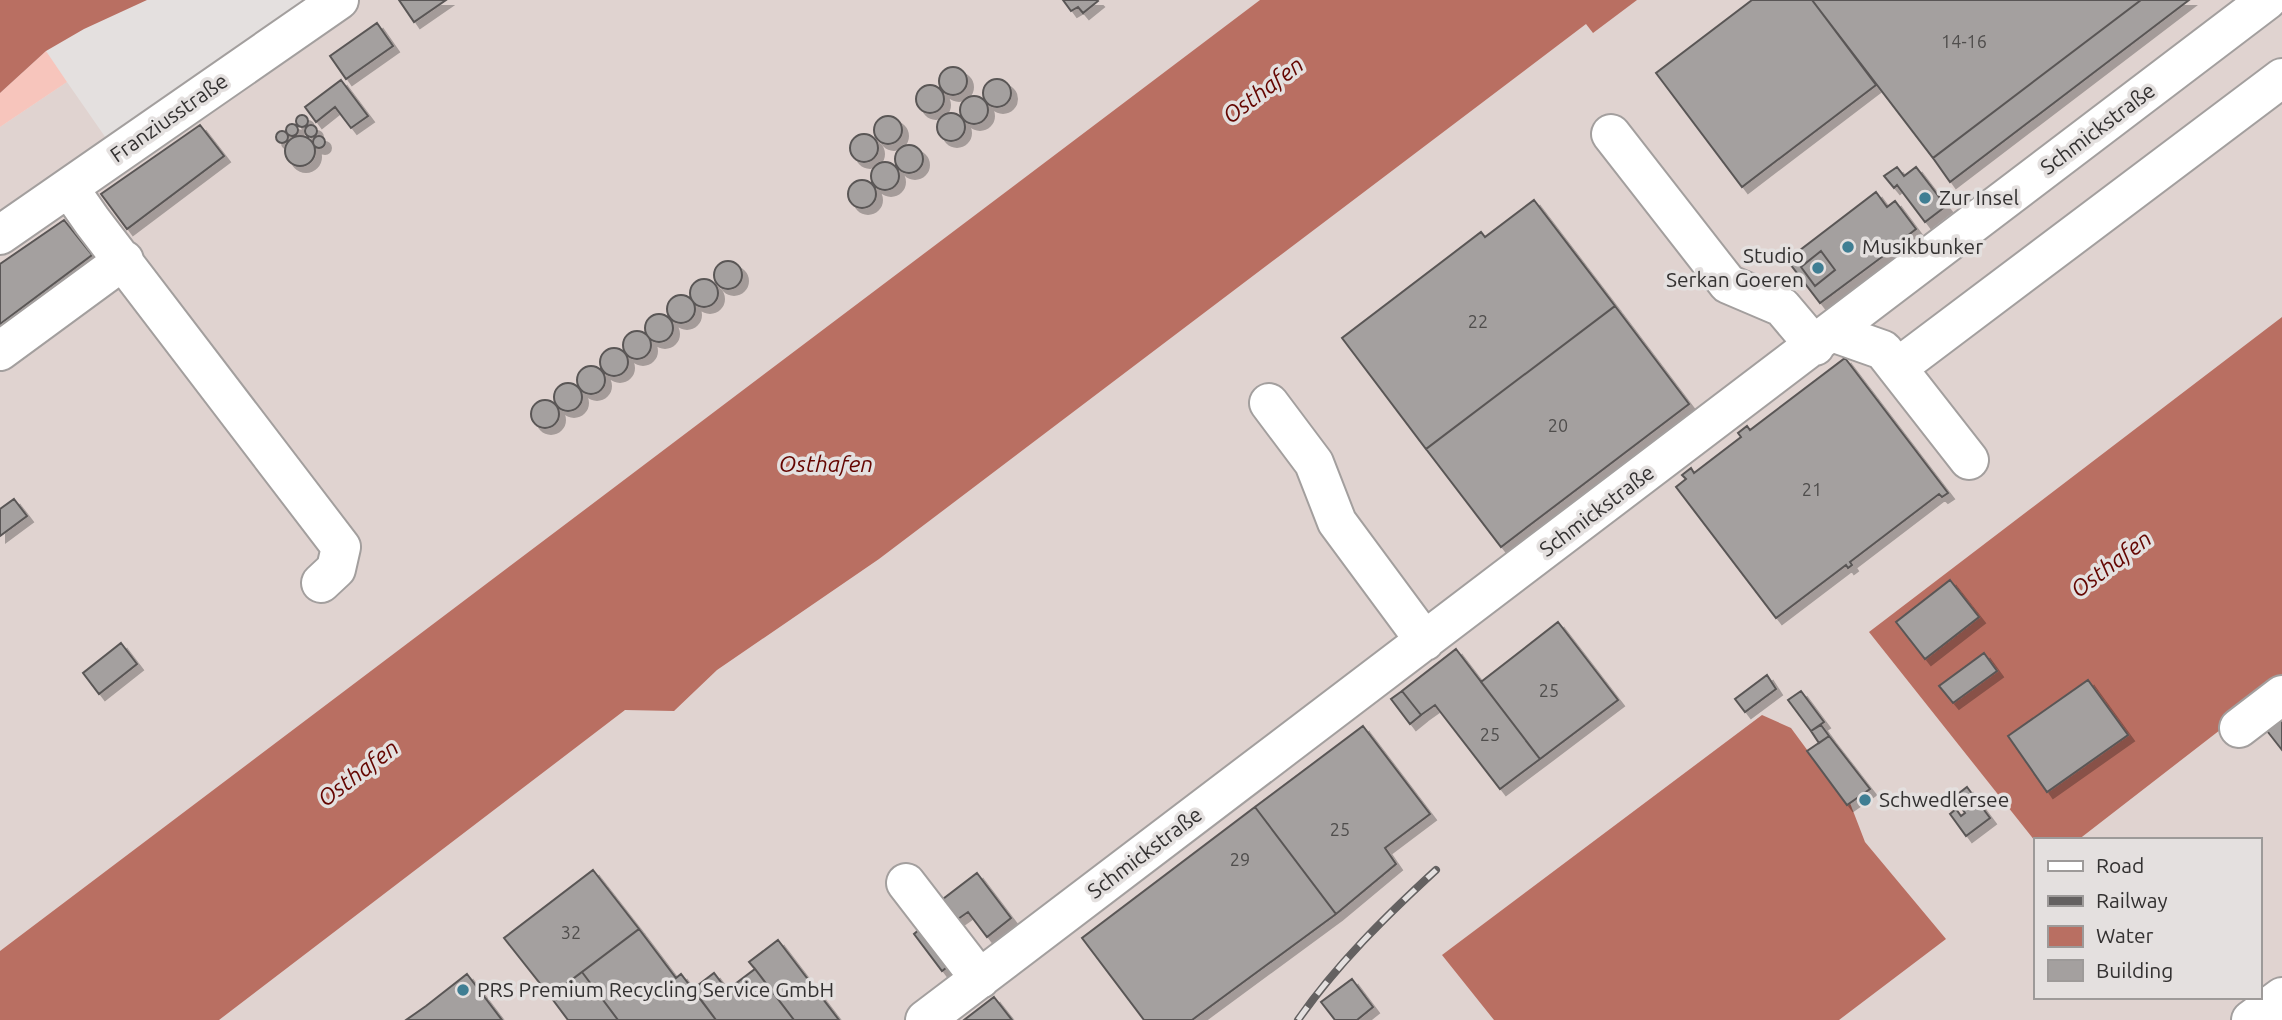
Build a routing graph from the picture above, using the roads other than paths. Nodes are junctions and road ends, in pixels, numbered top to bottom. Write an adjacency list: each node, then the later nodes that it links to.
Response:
1 (339, 0): 5 (street, Franziusstraße)
2 (2267, 0): 8 (street, Schmickstraße)
3 (2282, 78): 10 (street)
4 (1611, 134): 8 (street)
5 (69, 188): 6 (street, Franziusstraße); 7 (street)
6 (0, 235)
7 (124, 260): 9 (street); 13 (street)
8 (1824, 339): 10 (street); 14 (street, Schmickstraße)
9 (0, 351)
10 (1897, 368): 12 (street)
11 (1269, 403): 14 (street)
12 (1969, 460)
13 (321, 583)
14 (1425, 641): 18 (street, Schmickstraße)
15 (2282, 695): 16 (street)
16 (2239, 729)
17 (906, 883): 18 (street)
18 (979, 979): 20 (street, Schmickstraße)
19 (2282, 997): 21 (street)
20 (925, 1020)
21 (2251, 1020)

